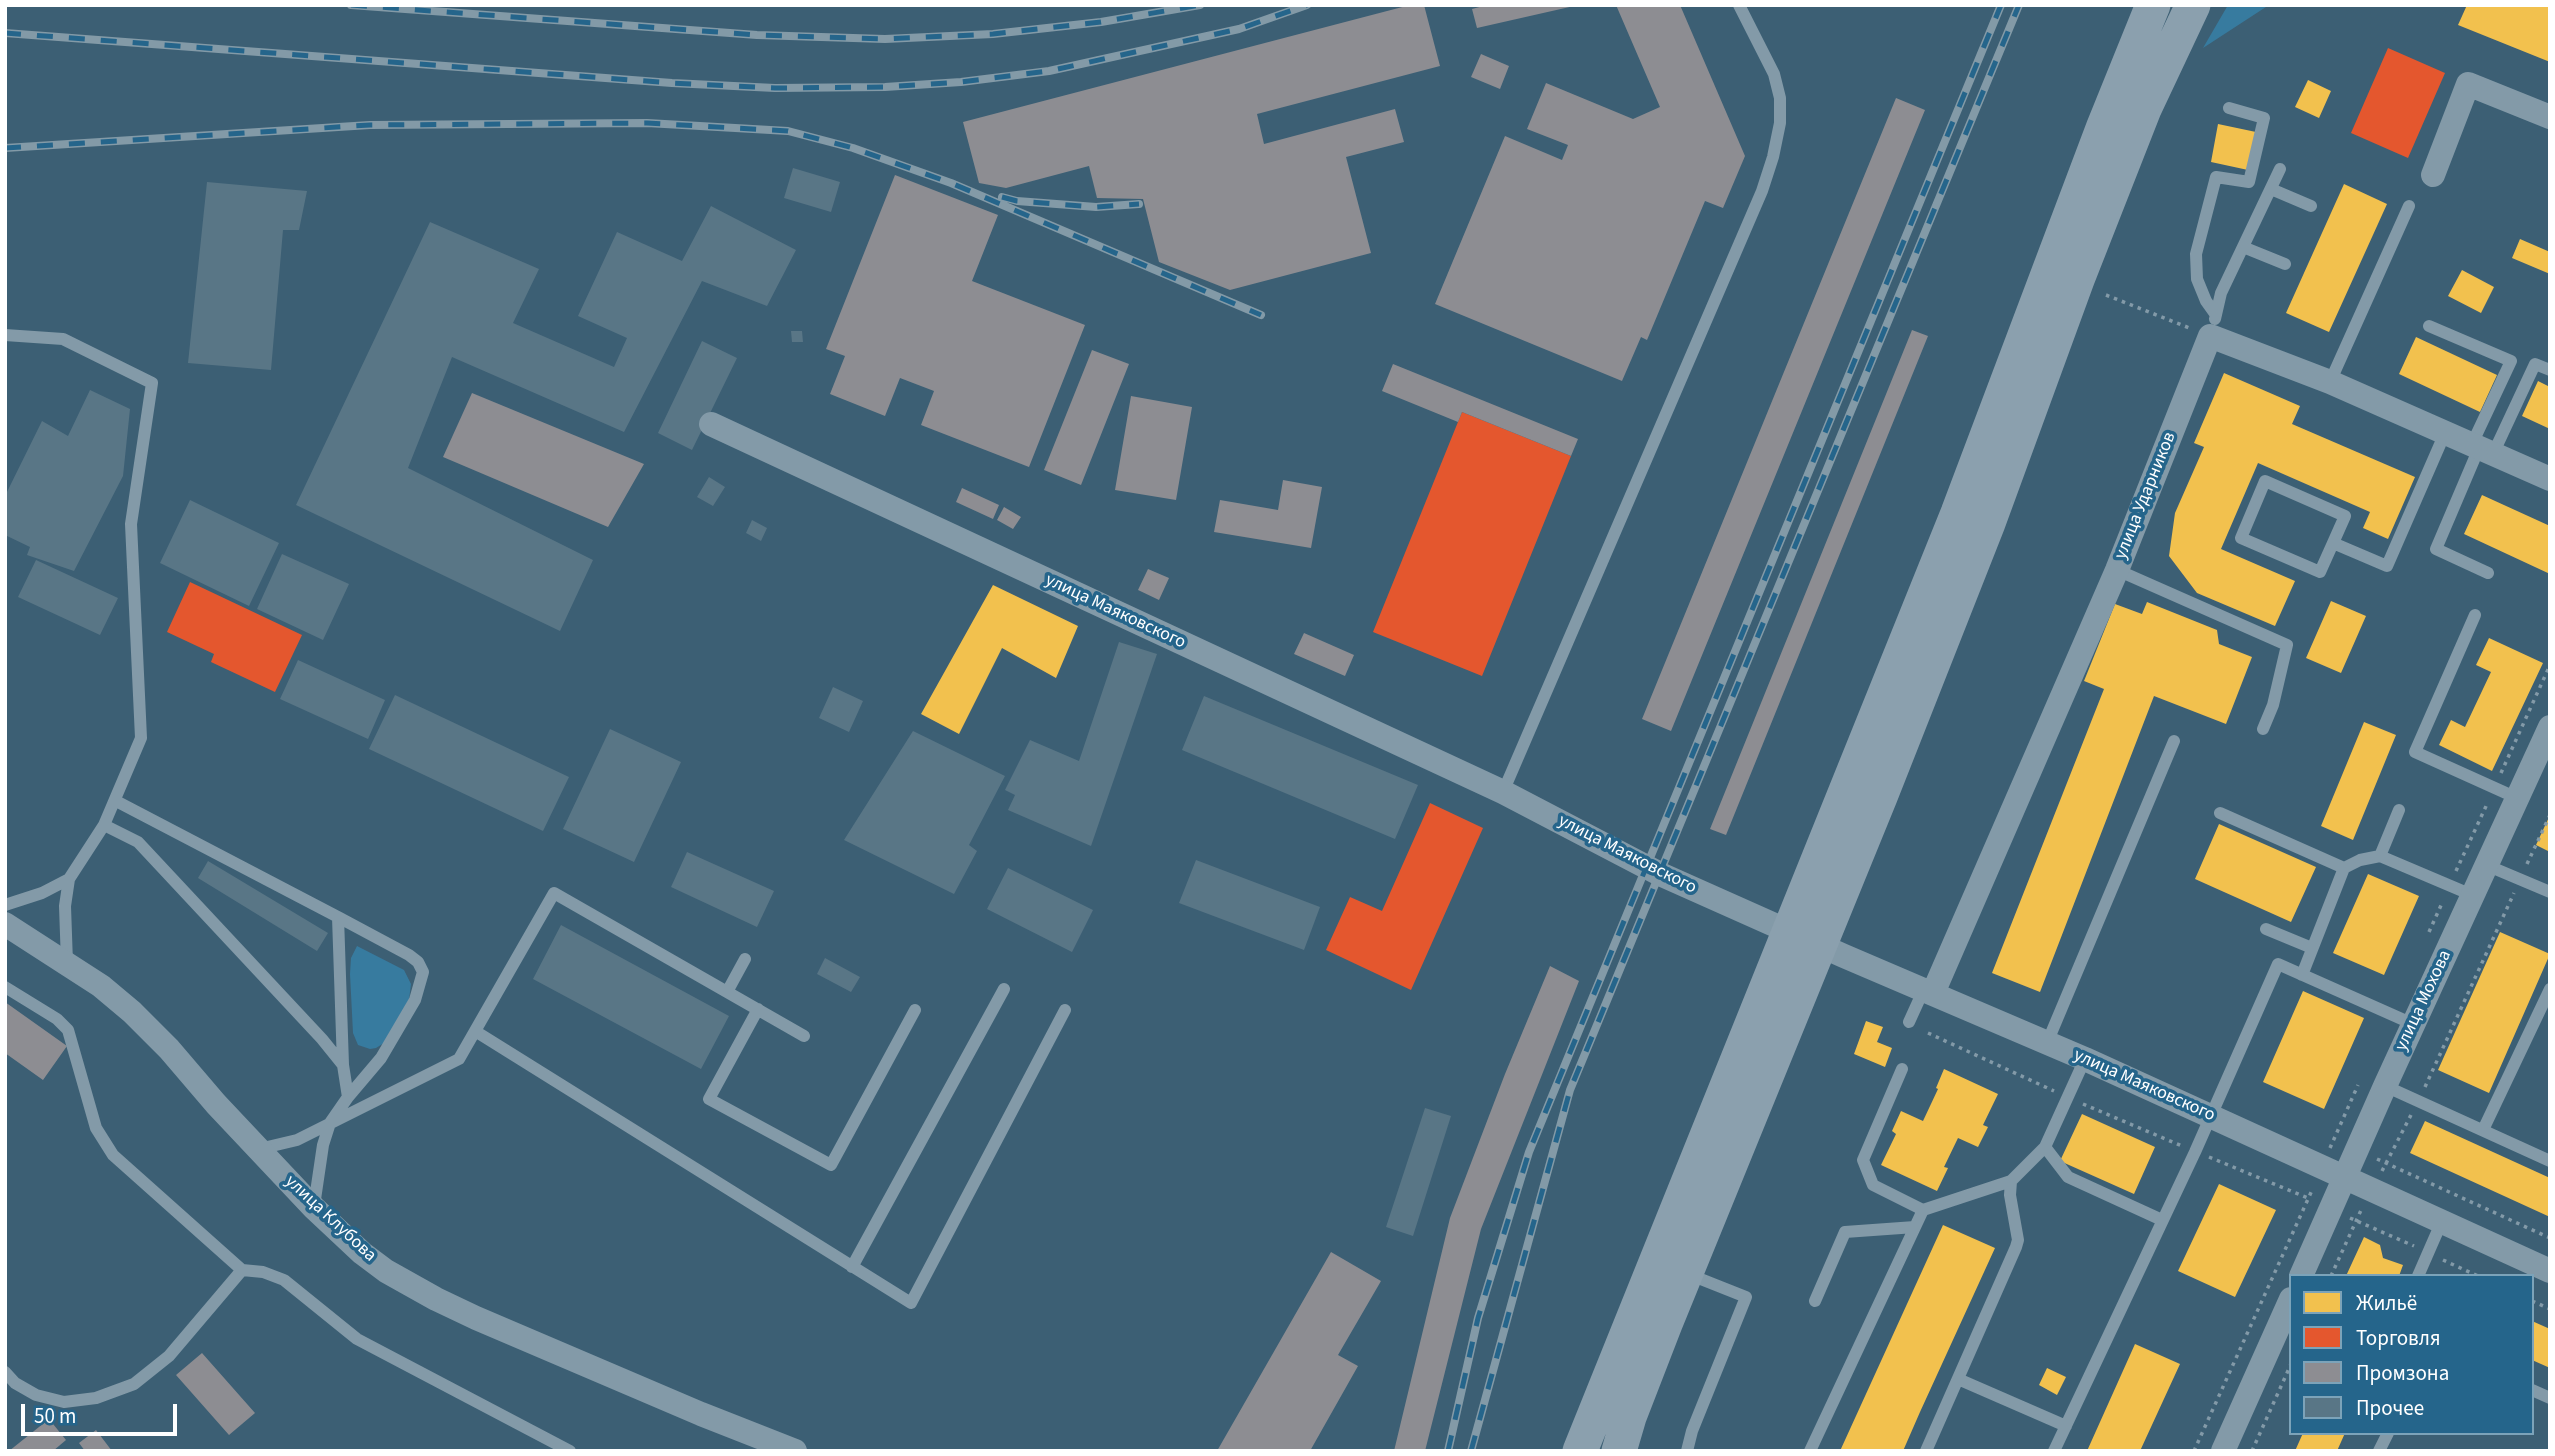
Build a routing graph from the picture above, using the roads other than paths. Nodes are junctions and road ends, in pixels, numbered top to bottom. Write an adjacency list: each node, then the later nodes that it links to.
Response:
1 (1739, 5): 31 (lane)
2 (2153, 5): 47 (main road)
3 (2193, 5): 47 (main road)
4 (2229, 108): 13 (lane)
5 (2550, 117): 7 (street)
6 (2280, 169): 8 (lane)
7 (2433, 175)
8 (2271, 189): 9 (lane); 11 (lane)
9 (2311, 206)
10 (2409, 206): 19 (lane)
11 (2243, 247): 12 (lane); 13 (lane)
12 (2285, 264)
13 (2213, 325): 19 (street); 25 (street, улица Ударников)
14 (2429, 326): 22 (lane)
15 (5, 335): 33 (lane)
16 (2550, 356): 17 (lane)
17 (2535, 364): 18 (lane); 22 (lane)
18 (2550, 370)
19 (2330, 382): 21 (street)
20 (711, 424): 31 (street, улица Маяковского)
21 (2445, 433): 22 (street); 24 (lane)
22 (2481, 449): 23 (street); 26 (lane)
23 (2550, 479)
24 (2333, 543): 24 (lane)
25 (2117, 570): 29 (lane); 54 (street, улица Ударников)
26 (2488, 573)
27 (2474, 615): 32 (lane)
28 (2550, 727): 32 (street, улица Мохова)
29 (2263, 729)
30 (2174, 741): 64 (lane)
31 (1503, 792): 47 (street, улица Маяковского)
32 (2517, 798): 38 (street, улица Мохова)
33 (116, 801): 36 (lane); 44 (lane)
34 (2399, 810): 37 (lane)
35 (2220, 813): 39 (lane)
36 (104, 825): 40 (lane); 66 (lane)
37 (2379, 856): 39 (lane); 42 (lane)
38 (2486, 865): 41 (lane); 42 (street, улица Мохова)
39 (2344, 868): 48 (lane)
40 (69, 879): 43 (lane); 50 (lane)
41 (2550, 892)
42 (2472, 895): 61 (street, улица Мохова)
43 (5, 905)
44 (338, 918): 66 (lane); 69 (lane)
45 (5, 924): 50 (street, улица Клубова)
46 (2266, 929): 48 (lane)
47 (1805, 939): 54 (street, улица Маяковского); 86 (main road); 99 (main road)
48 (2312, 948): 51 (lane)
49 (745, 959): 55 (lane)
50 (67, 963): 74 (street, улица Клубова)
51 (2302, 975): 61 (lane); 70 (lane)
52 (5, 987): 84 (lane)
53 (1004, 989): 83 (lane)
54 (1929, 991): 60 (lane); 64 (street, улица Маяковского)
55 (727, 992): 57 (lane); 62 (lane)
56 (2549, 992): 72 (lane)
57 (758, 1009): 58 (lane); 63 (lane)
58 (915, 1010)
59 (1065, 1010): 83 (lane)
60 (1909, 1022)
61 (2413, 1024): 68 (street, улица Мохова)
62 (475, 1031): 71 (lane); 83 (lane)
63 (804, 1036)
64 (2047, 1043): 65 (street, улица Маяковского)
65 (2085, 1059): 70 (street, улица Маяковского); 73 (lane)
66 (343, 1065): 69 (lane)
67 (1902, 1069): 79 (lane)
68 (2385, 1086): 72 (lane); 76 (street, улица Мохова)
69 (348, 1097): 71 (lane)
70 (2211, 1116): 76 (street, улица Маяковского); 80 (lane)
71 (330, 1124): 74 (lane); 78 (lane)
72 (2483, 1130): 75 (lane)
73 (2045, 1147): 77 (lane); 80 (lane)
74 (259, 1149): 78 (street, улица Клубова)
75 (2550, 1161)
76 (2345, 1177): 81 (street, улица Маяковского); 87 (street, улица Мохова)
77 (2011, 1181): 79 (lane); 92 (lane)
78 (314, 1208): 98 (street, улица Клубова)
79 (1923, 1210): 82 (lane)
80 (2162, 1220): 95 (lane)
81 (2442, 1221): 85 (street, улица Маяковского); 88 (lane)
82 (1915, 1227): 89 (lane); 102 (lane)
83 (852, 1267)
84 (242, 1270): 91 (lane); 97 (lane)
85 (2550, 1271)
86 (1685, 1273): 100 (main road); 101 (lane)
87 (2302, 1274)
88 (2419, 1274)
89 (1815, 1301)
90 (2289, 1303): 105 (street)
91 (5, 1372)
92 (1958, 1379): 95 (lane); 103 (lane)
93 (2534, 1391): 94 (lane)
94 (2550, 1398)
95 (2066, 1426): 104 (lane)
96 (2387, 1435): 106 (lane)
97 (570, 1451)
98 (795, 1451)
99 (1580, 1451)
100 (1619, 1451)
101 (1687, 1451)
102 (1810, 1451)
103 (1926, 1451)
104 (2054, 1451)
105 (2223, 1451)
106 (2379, 1451)

